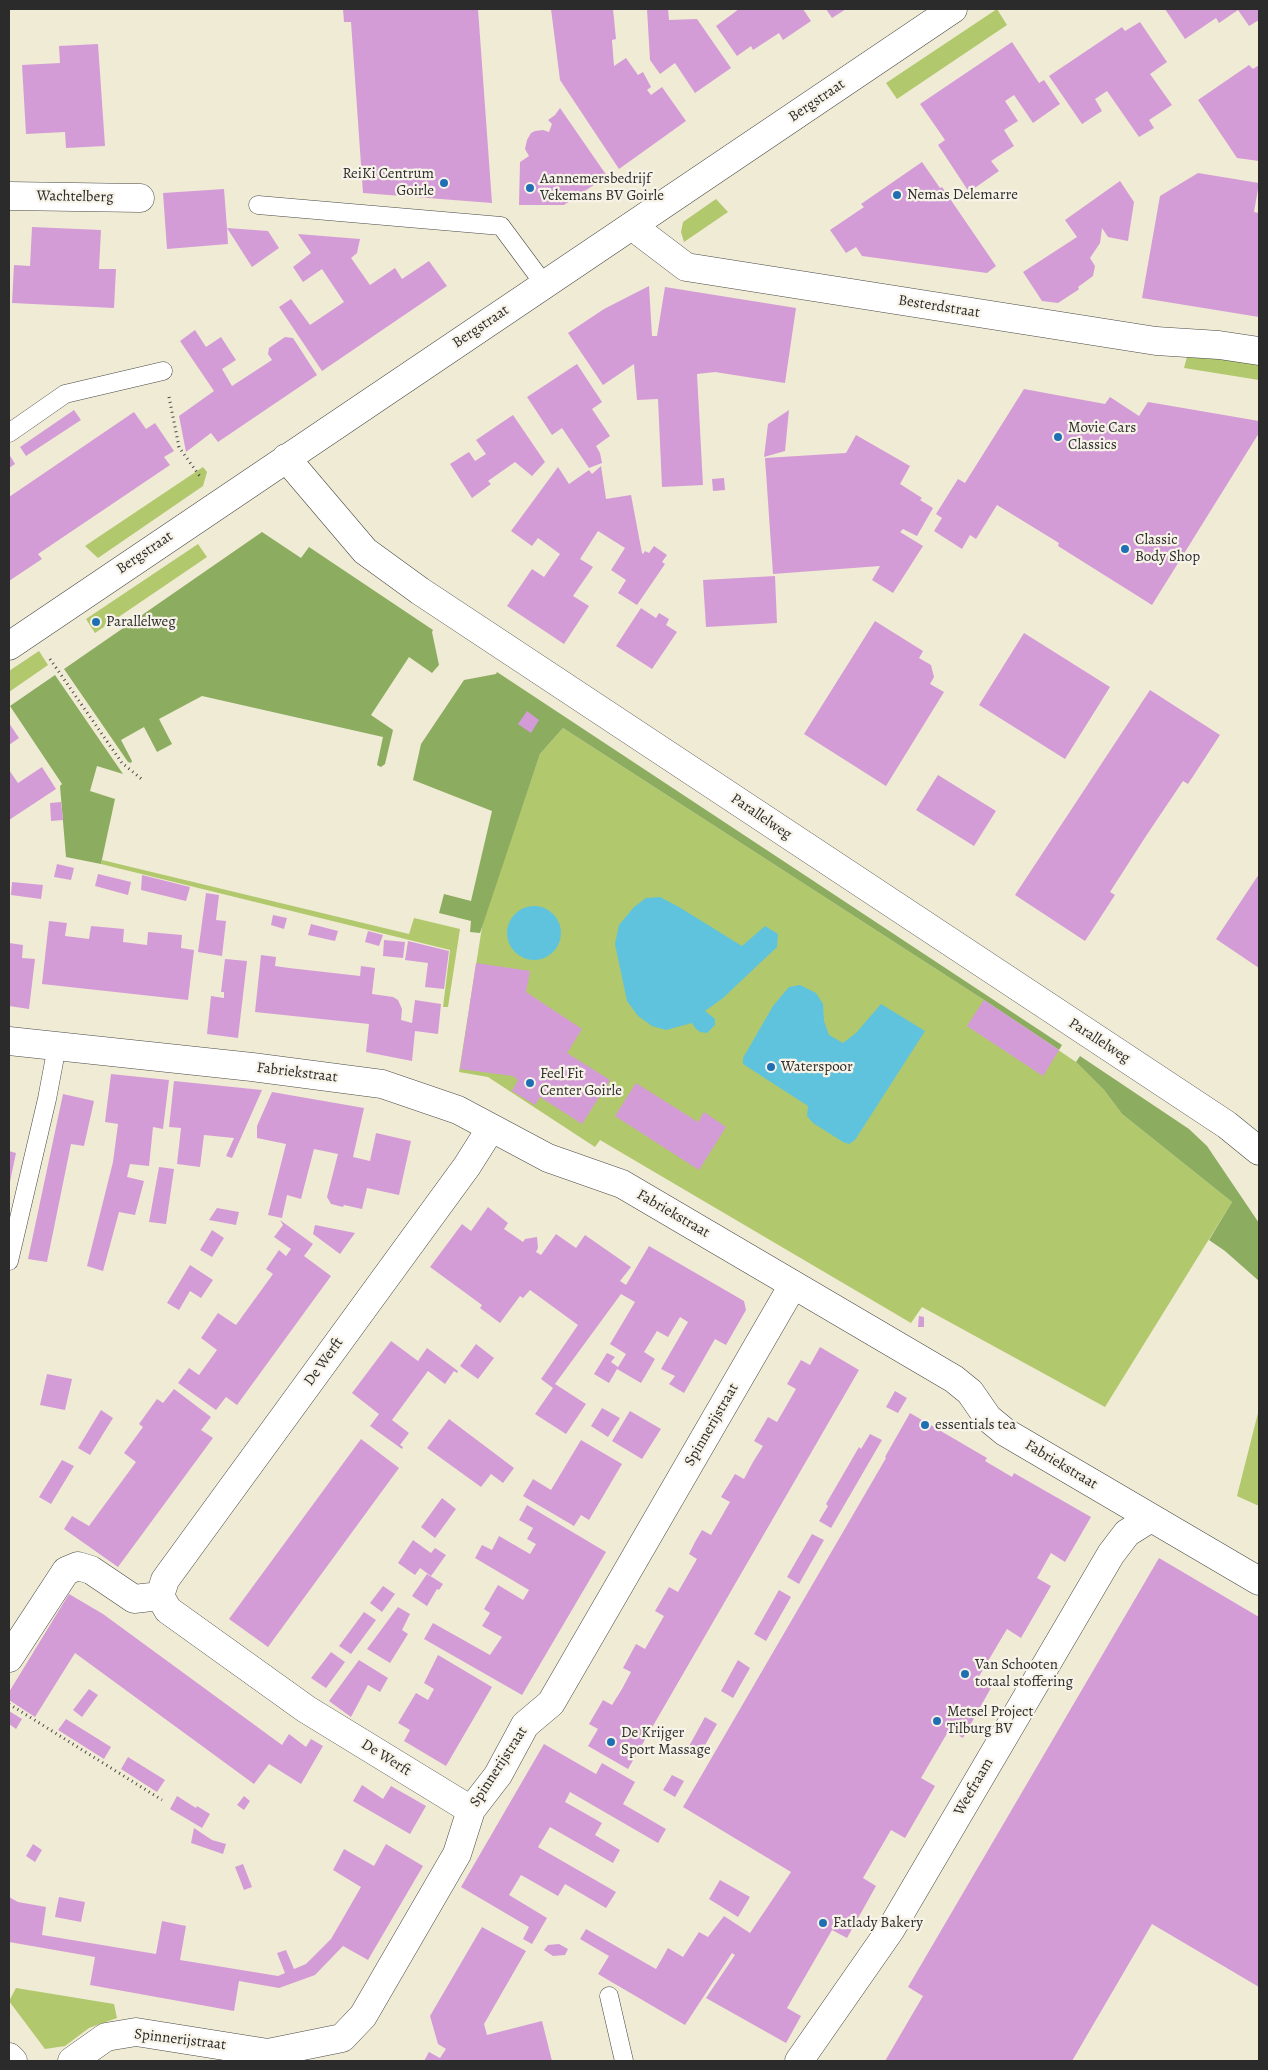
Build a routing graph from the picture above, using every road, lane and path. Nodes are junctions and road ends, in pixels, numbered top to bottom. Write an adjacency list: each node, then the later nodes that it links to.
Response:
1 (952, 9): 5 (street, Bergstraat)
2 (9, 196): 3 (street, Wachtelberg)
3 (140, 198)
4 (258, 206): 6 (lane)
5 (632, 226): 6 (street, Bergstraat); 7 (street, Besterdstraat)
6 (544, 284): 10 (street, Bergstraat)
7 (1259, 351)
8 (163, 371): 9 (lane); 11 (path)
9 (9, 433)
10 (286, 458): 11 (street, Bergstraat); 17 (street, Parallelweg)
11 (219, 502): 12 (street, Bergstraat)
12 (19, 638): 13 (path)
13 (144, 781)
14 (9, 1041): 15 (street, Fabriekstraat)
15 (57, 1046): 16 (street, Fabriekstraat); 18 (lane)
16 (491, 1128): 19 (street, Fabriekstraat); 22 (street, De Werft)
17 (1259, 1151)
18 (9, 1261)
19 (793, 1285): 20 (street, Fabriekstraat); 26 (street, Spinnerijstraat)
20 (1151, 1518): 21 (street, Fabriekstraat); 32 (street, Weefraam)
21 (1259, 1581)
22 (160, 1596): 23 (street); 26 (street, De Werft)
23 (9, 1658)
24 (9, 1704): 25 (path)
25 (162, 1800)
26 (471, 1810): 30 (street, Spinnerijstraat)
27 (609, 1996): 31 (lane)
28 (9, 2057): 29 (street)
29 (13, 2061)
30 (72, 2061)
31 (624, 2061)
32 (799, 2061)

